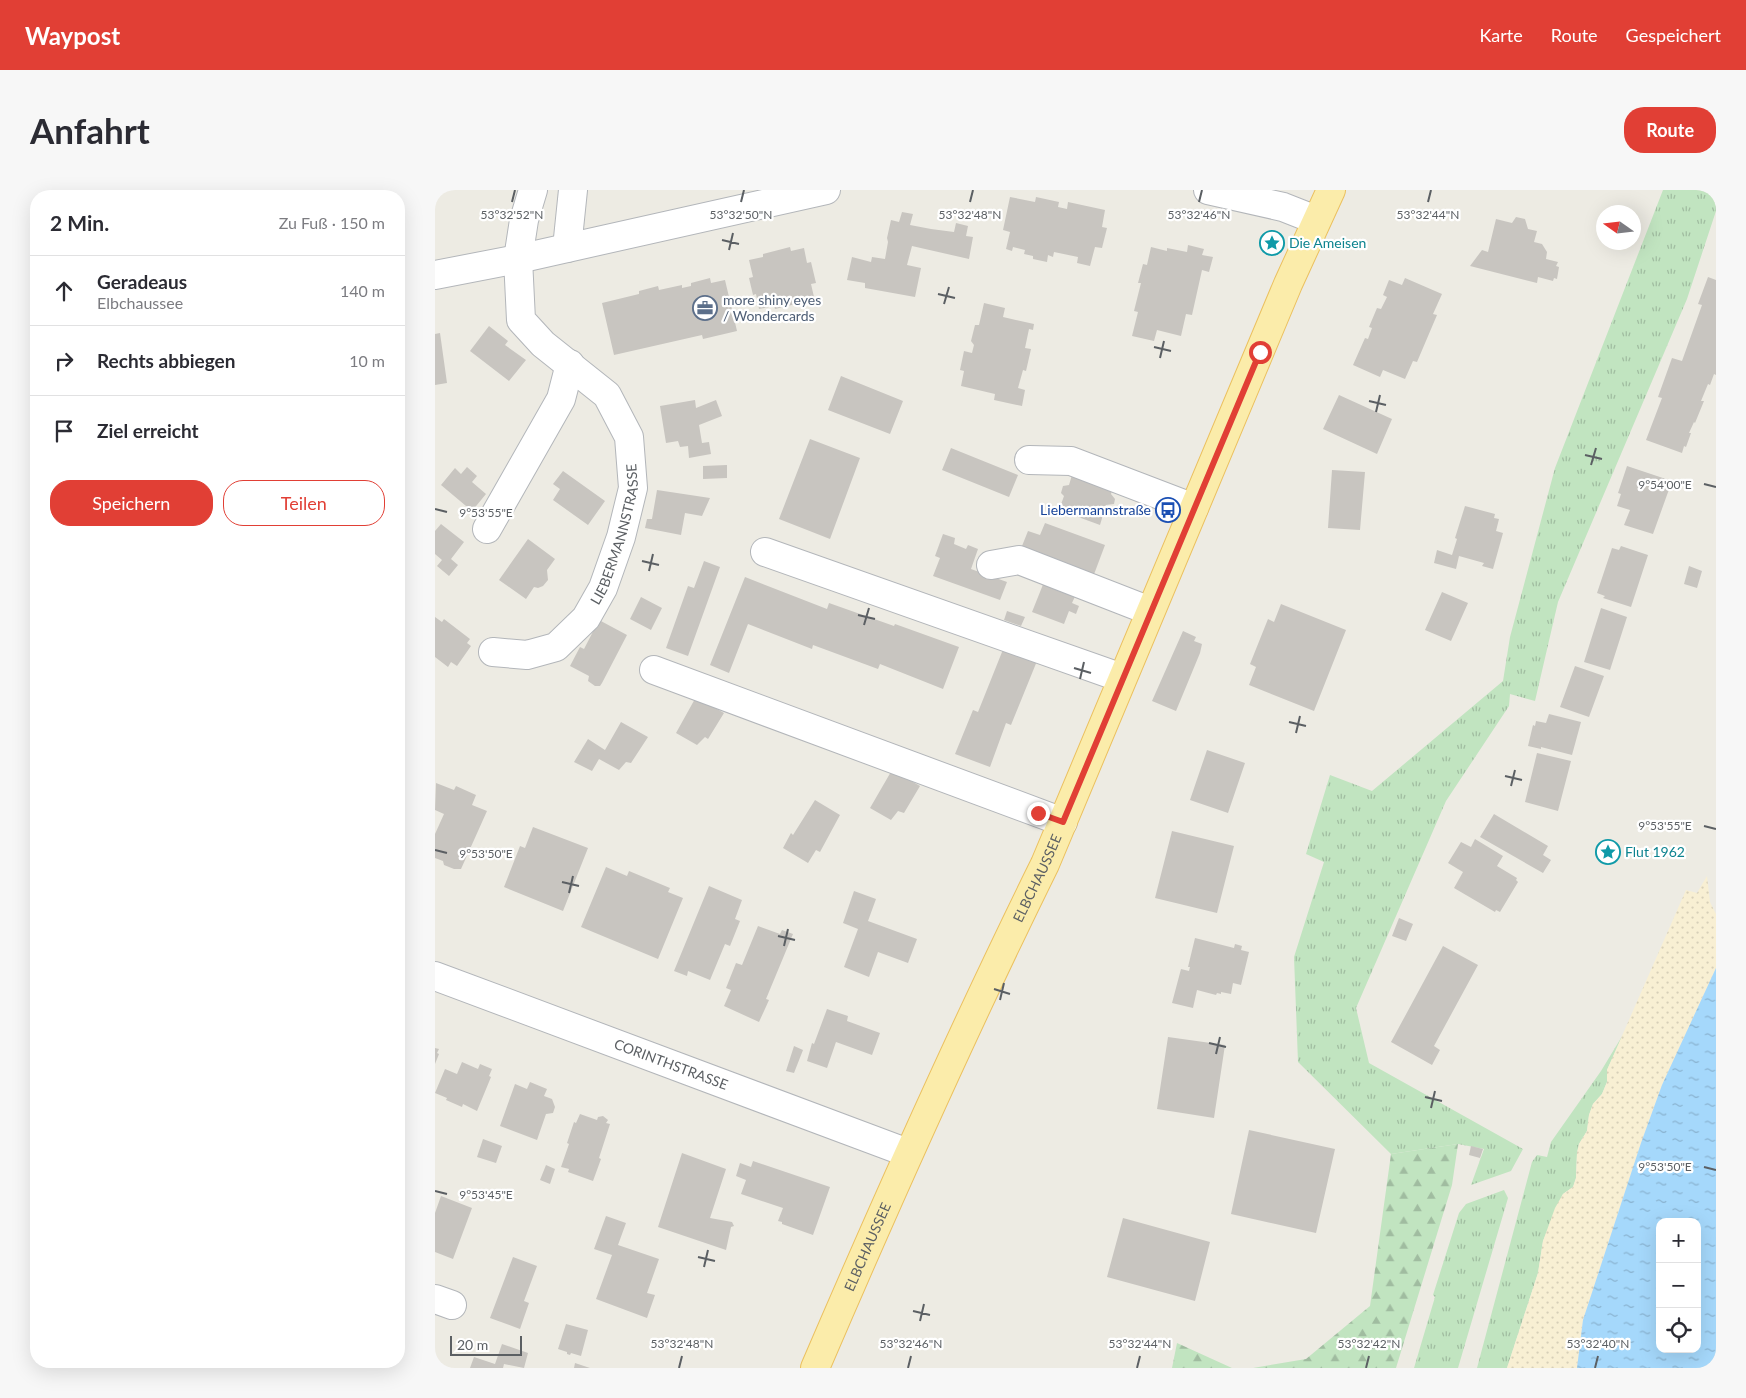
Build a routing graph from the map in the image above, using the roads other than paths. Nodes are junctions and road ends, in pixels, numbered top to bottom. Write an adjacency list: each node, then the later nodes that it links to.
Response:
1 (533, 190): 8 (street, LIEBERMANNSTRASSE)
2 (573, 190): 7 (street)
3 (826, 190): 7 (street)
4 (1208, 190): 6 (street)
5 (1331, 190): 6 (main road, ELBCHAUSSEE)
6 (1316, 220): 12 (main road, ELBCHAUSSEE)
7 (567, 248): 8 (street)
8 (518, 259): 9 (street); 10 (street, LIEBERMANNSTRASSE)
9 (435, 274)
10 (570, 364): 13 (street); 17 (street, LIEBERMANNSTRASSE)
11 (1029, 460): 12 (street)
12 (1194, 508): 16 (main road, ELBCHAUSSEE)
13 (487, 529)
14 (765, 552): 19 (street)
15 (991, 565): 16 (street)
16 (1150, 611): 19 (main road, ELBCHAUSSEE)
17 (493, 652)
18 (653, 670): 20 (street)
19 (1122, 678): 20 (main road, ELBCHAUSSEE)
20 (1063, 822): 22 (main road, ELBCHAUSSEE)
21 (435, 976): 22 (street, CORINTHSTRASSE)
22 (908, 1153): 23 (main road, ELBCHAUSSEE)
23 (815, 1368)

